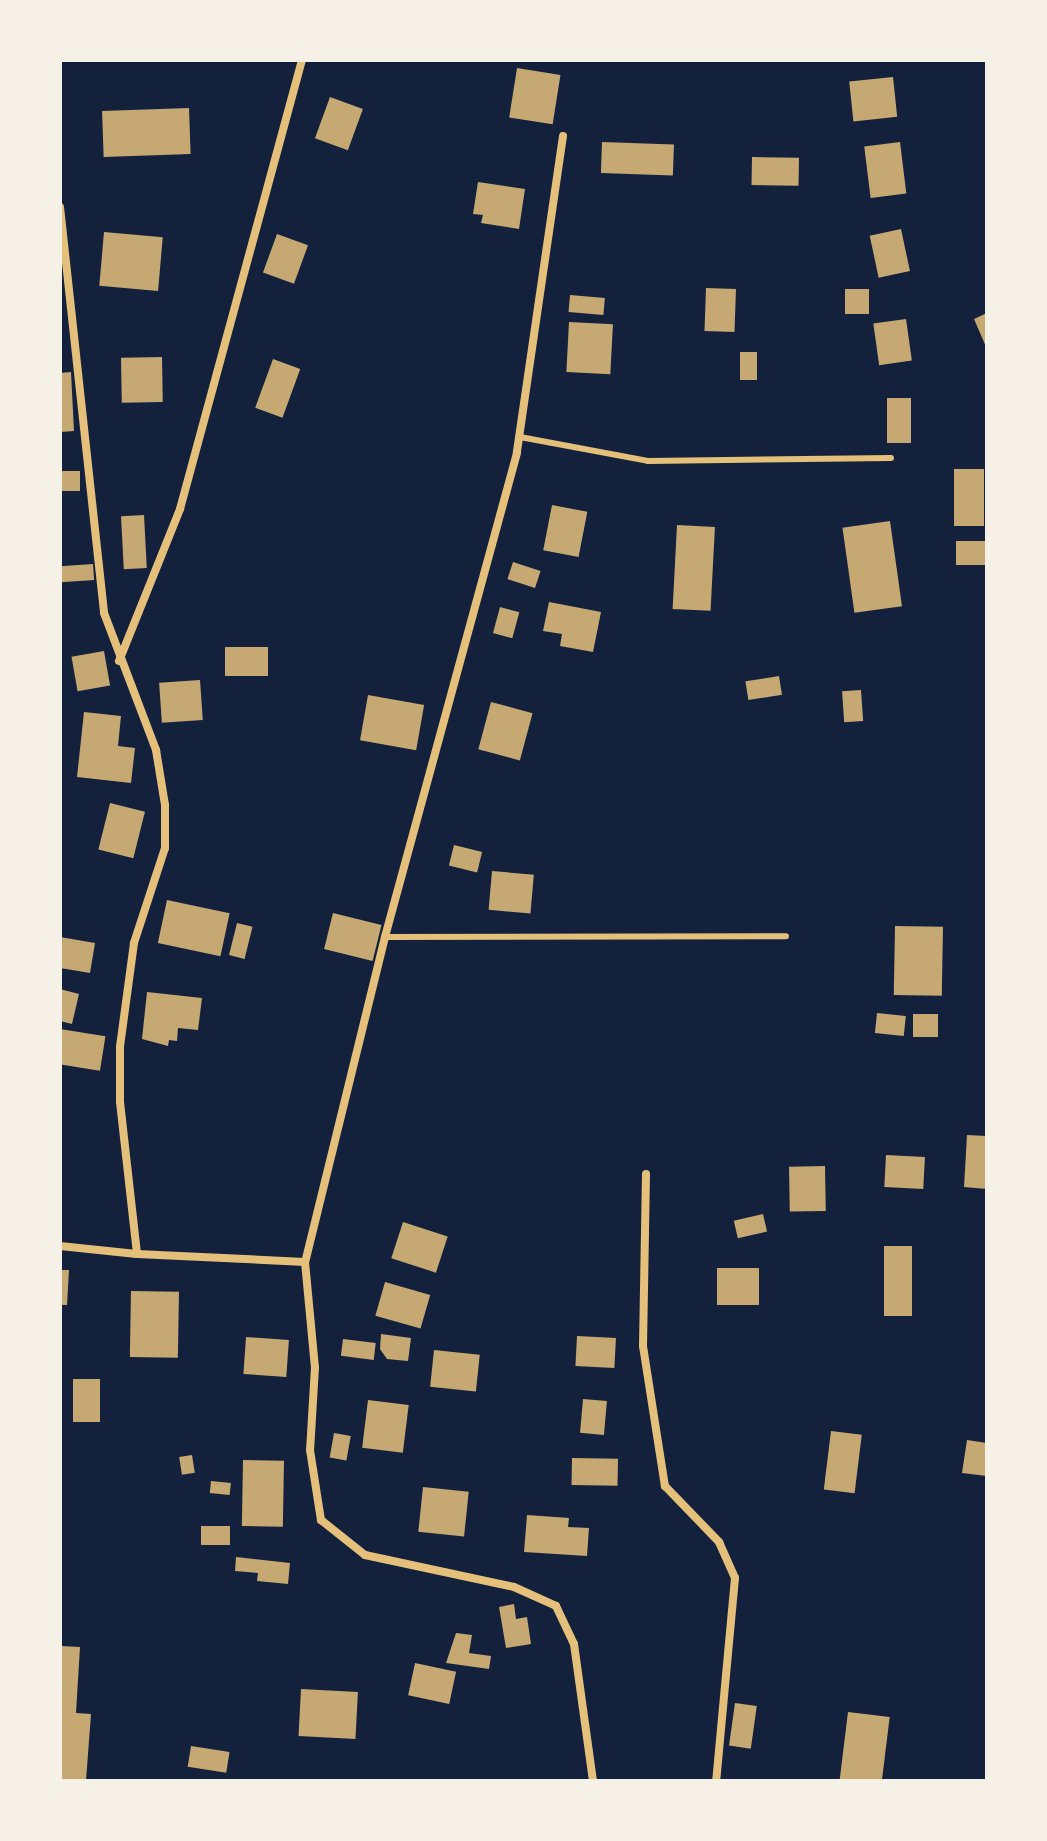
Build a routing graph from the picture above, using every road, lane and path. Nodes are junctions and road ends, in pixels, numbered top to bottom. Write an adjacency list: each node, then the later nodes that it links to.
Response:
1 (302, 60): 6 (street)
2 (563, 136): 4 (street)
3 (60, 207): 6 (street)
4 (520, 437): 5 (lane); 8 (street)
5 (891, 458)
6 (119, 661): 11 (street)
7 (786, 936): 8 (lane)
8 (385, 937): 12 (street)
9 (646, 1174): 14 (street)
10 (60, 1246): 11 (street)
11 (137, 1254): 12 (street)
12 (305, 1262): 13 (street)
13 (593, 1781)
14 (716, 1781)

